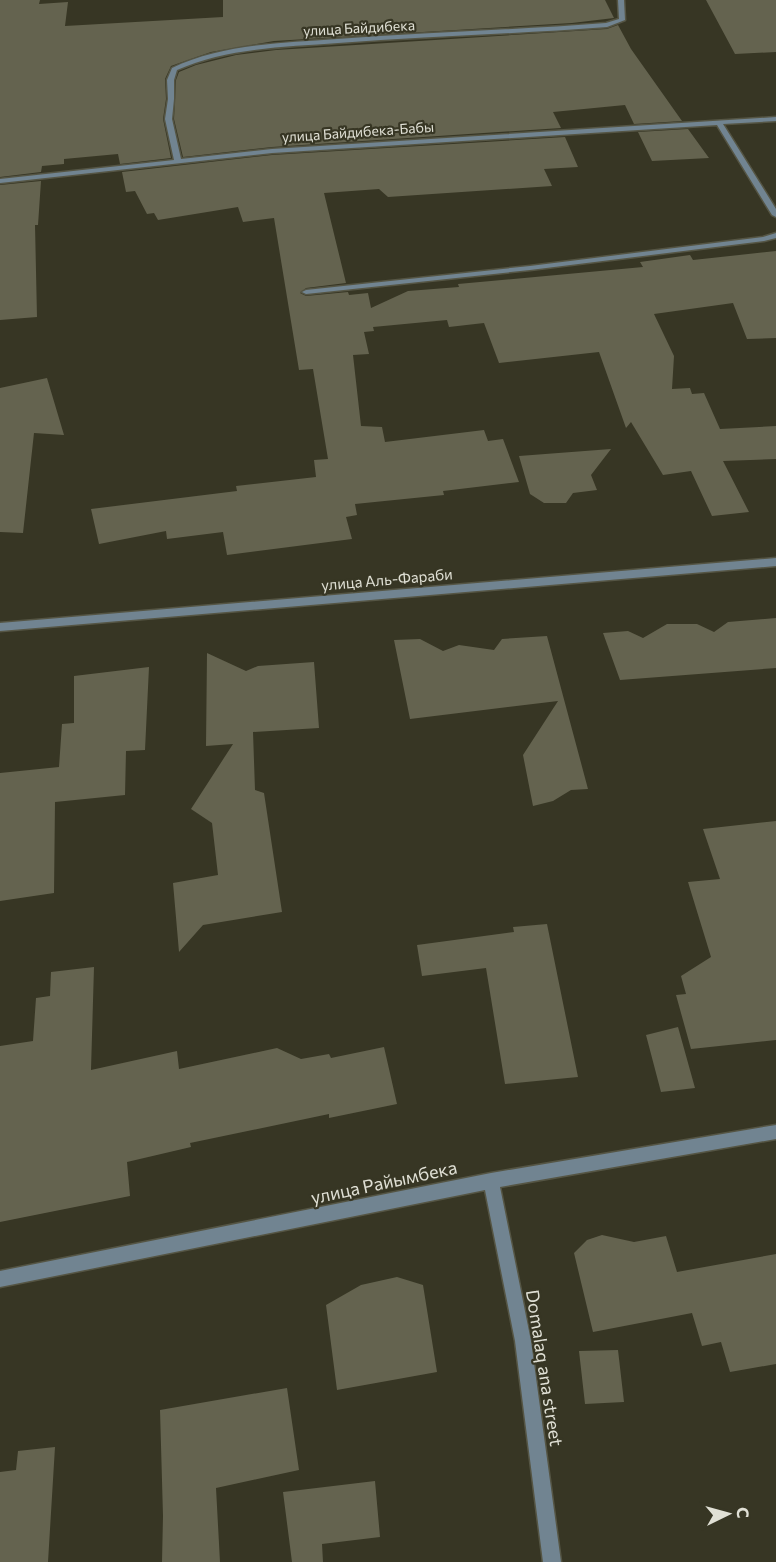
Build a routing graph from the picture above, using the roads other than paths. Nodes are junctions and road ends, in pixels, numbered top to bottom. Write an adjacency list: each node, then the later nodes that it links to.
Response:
1 (621, 0): 4 (street, улица Байдибека)
2 (776, 119): 3 (street, улица Байдибека-Бабы)
3 (719, 123): 4 (street, улица Байдибека-Бабы); 6 (street)
4 (178, 162): 5 (street, улица Байдибека-Бабы)
5 (0, 181)
6 (776, 214)
7 (776, 235): 8 (street)
8 (306, 292)
9 (776, 562): 10 (street, улица Аль-Фараби)
10 (0, 627)
11 (776, 1132): 12 (street, улица Райымбека)
12 (492, 1181): 13 (street, улица Райымбека); 14 (street, Domalaq ana street)
13 (0, 1279)
14 (552, 1562)

